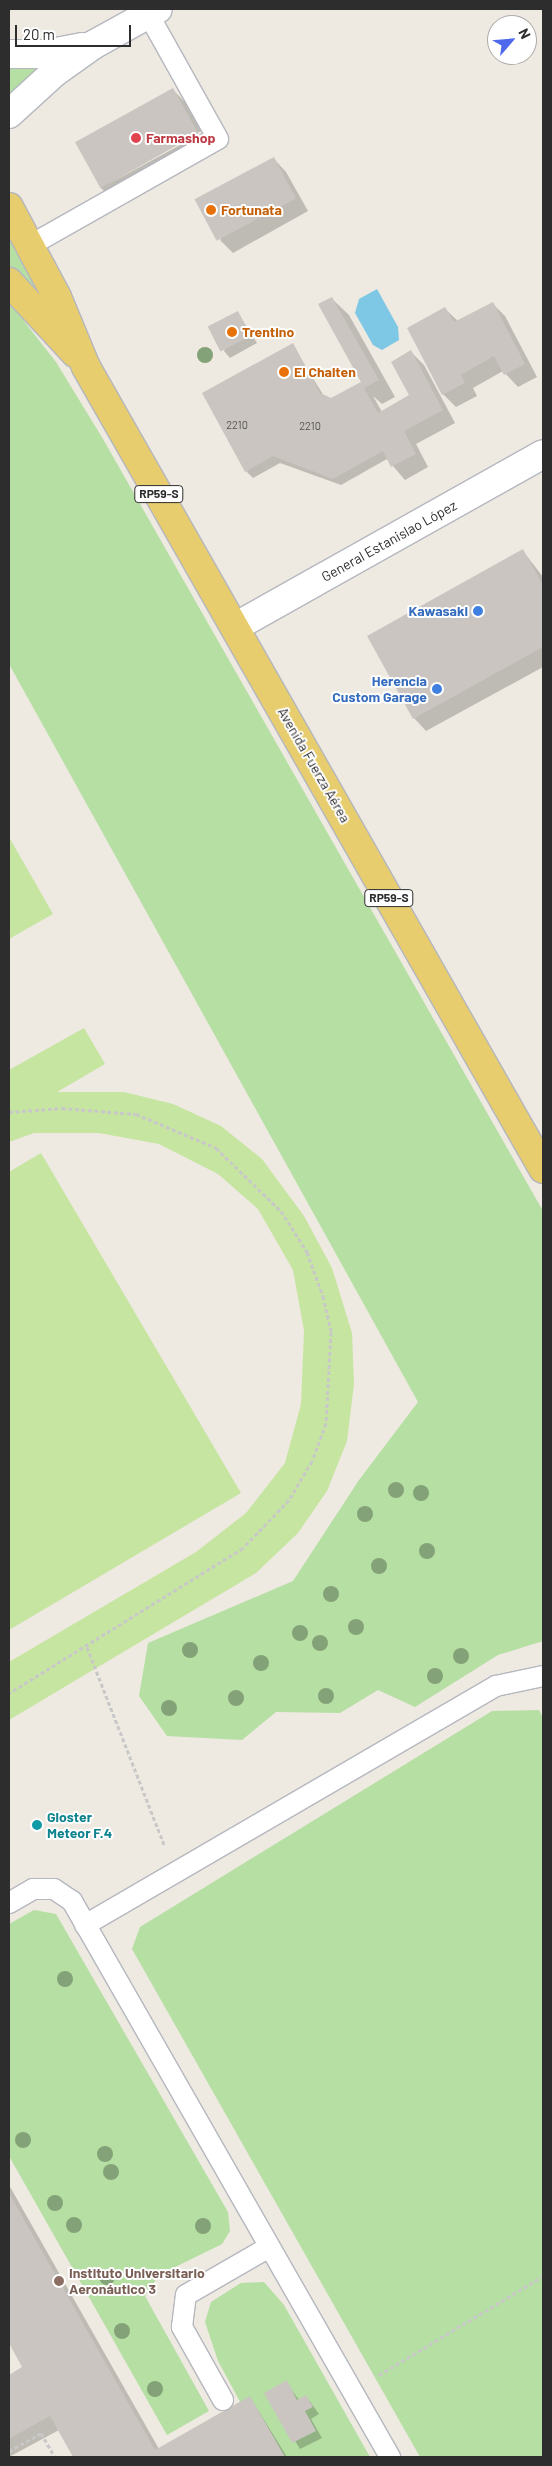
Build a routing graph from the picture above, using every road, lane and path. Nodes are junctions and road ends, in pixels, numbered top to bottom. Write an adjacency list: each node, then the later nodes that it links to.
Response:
1 (153, 12): 2 (street); 6 (lane)
2 (93, 45): 3 (street); 4 (street)
3 (9, 54)
4 (9, 114)
5 (9, 208): 6 (main road, Avenida Fuerza Aérea / RP59-S)
6 (29, 246): 8 (main road, Avenida Fuerza Aérea / RP59-S)
7 (9, 282): 8 (main road, Avenida Fuerza Aérea / RP59-S)
8 (84, 362): 10 (main road, Avenida Fuerza Aérea / RP59-S)
9 (543, 454): 10 (street, General Estanislao López)
10 (235, 627): 12 (main road, Avenida Fuerza Aérea / RP59-S)
11 (9, 1112): 13 (path)
12 (543, 1170)
13 (87, 1647): 15 (path); 16 (path)
14 (543, 1676): 16 (lane)
15 (9, 1693)
16 (175, 1872): 18 (lane)
17 (9, 1903): 18 (lane)
18 (85, 1925): 19 (lane)
19 (269, 2247): 21 (lane); 22 (lane)
20 (543, 2276): 21 (path)
21 (352, 2391): 25 (lane)
22 (223, 2400)
23 (9, 2451): 24 (path)
24 (55, 2457)
25 (390, 2457)

